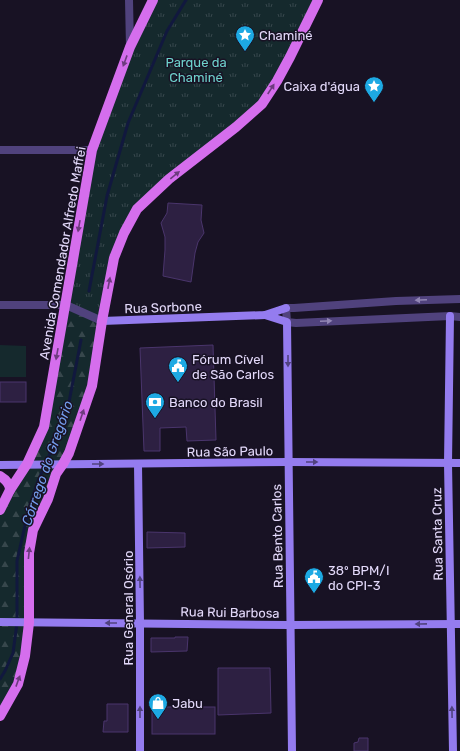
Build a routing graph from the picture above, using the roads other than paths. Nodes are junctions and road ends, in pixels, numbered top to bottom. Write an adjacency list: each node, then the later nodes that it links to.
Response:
1 (129, 0): 4 (street)
2 (153, 0): 4 (main road, Avenida Comendador Alfredo Maffei)
3 (318, 0): 14 (main road, one-way to 3)
4 (130, 46): 6 (main road, Avenida Comendador Alfredo Maffei, one-way to 6)
5 (0, 150): 6 (street)
6 (92, 150): 9 (main road, Avenida Comendador Alfredo Maffei, one-way to 9)
7 (460, 299): 10 (street, Rua Sorbone, one-way to 10)
8 (0, 305): 9 (street)
9 (66, 305): 14 (street, Rua Sorbone); 19 (main road, Avenida Comendador Alfredo Maffei, one-way to 19)
10 (286, 308): 11 (street, Rua Sorbone); 15 (street)
11 (265, 315): 14 (street, Rua Sorbone); 15 (street, Rua Sorbone)
12 (450, 316): 13 (street, Rua Sorbone); 15 (street, Rua Sorbone, one-way to 12); 17 (street, Rua Santa Cruz)
13 (460, 316)
14 (102, 321): 20 (main road, one-way to 14)
15 (287, 322): 16 (street, Rua Bento Carlos, one-way to 16)
16 (288, 462): 17 (street, Rua São Paulo, one-way to 17); 21 (street, Rua São Paulo); 31 (street, Rua Bento Carlos)
17 (448, 463): 18 (street, Rua São Paulo); 29 (street, Rua Santa Cruz)
18 (460, 463)
19 (32, 464): 20 (street, Rua São Paulo); 22 (street, Rua São Paulo); 24 (main road, Avenida Comendador Alfredo Maffei)
20 (61, 464): 21 (street, Rua São Paulo, one-way to 21); 27 (main road, one-way to 20)
21 (138, 464): 28 (street, Rua General Osório, one-way to 21)
22 (0, 465)
23 (0, 476): 24 (main road)
24 (10, 490): 25 (main road, Avenida Comendador Alfredo Maffei)
25 (0, 510)
26 (3, 622): 27 (street, Rua Rui Barbosa)
27 (27, 623): 28 (street, Rua Rui Barbosa, one-way to 27); 32 (main road, one-way to 27)
28 (140, 623): 31 (street, Rua Rui Barbosa); 33 (street, Rua General Osório, one-way to 28)
29 (451, 624): 30 (street, Rua Rui Barbosa); 31 (street, Rua Rui Barbosa, one-way to 31); 35 (street, Rua Santa Cruz, one-way to 29)
30 (460, 624)
31 (290, 625): 34 (street, Rua Bento Carlos)
32 (0, 716)
33 (140, 751)
34 (292, 751)
35 (453, 751)

